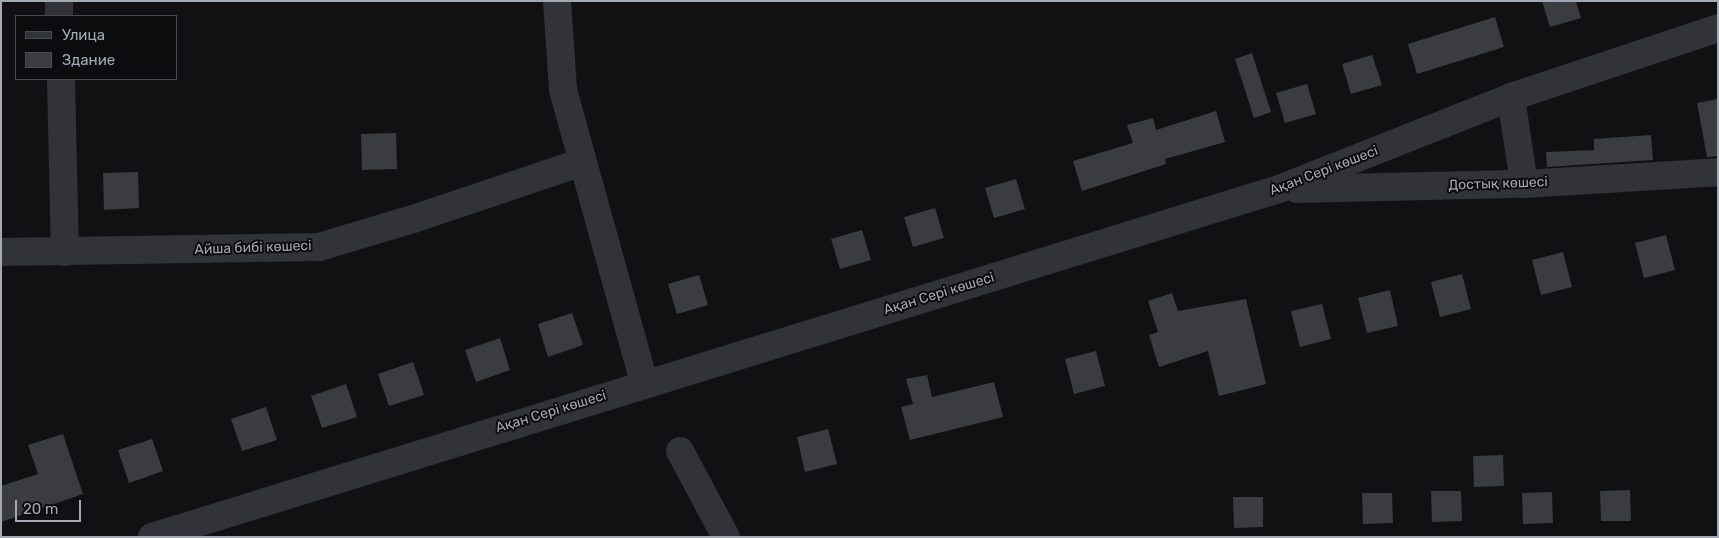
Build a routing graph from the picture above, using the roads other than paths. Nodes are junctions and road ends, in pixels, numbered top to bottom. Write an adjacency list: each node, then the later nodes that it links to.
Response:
1 (59, 1): 3 (street)
2 (558, 1): 7 (street)
3 (59, 15)
4 (1718, 28): 6 (street, Ақан Сері көшесі)
5 (61, 80): 12 (street)
6 (1511, 97): 9 (street); 10 (street, Ақан Сері көшесі)
7 (582, 162): 12 (street, Айша бибі көшесі); 13 (street)
8 (1718, 172): 9 (street, Достық көшесі)
9 (1524, 184): 10 (street, Достық көшесі)
10 (1279, 190): 13 (street, Ақан Сері көшесі)
11 (1, 252): 12 (street, Айша бибі көшесі)
12 (65, 252)
13 (644, 383): 15 (street, Ақан Сері көшесі)
14 (680, 451): 16 (street)
15 (152, 537)
16 (726, 537)

